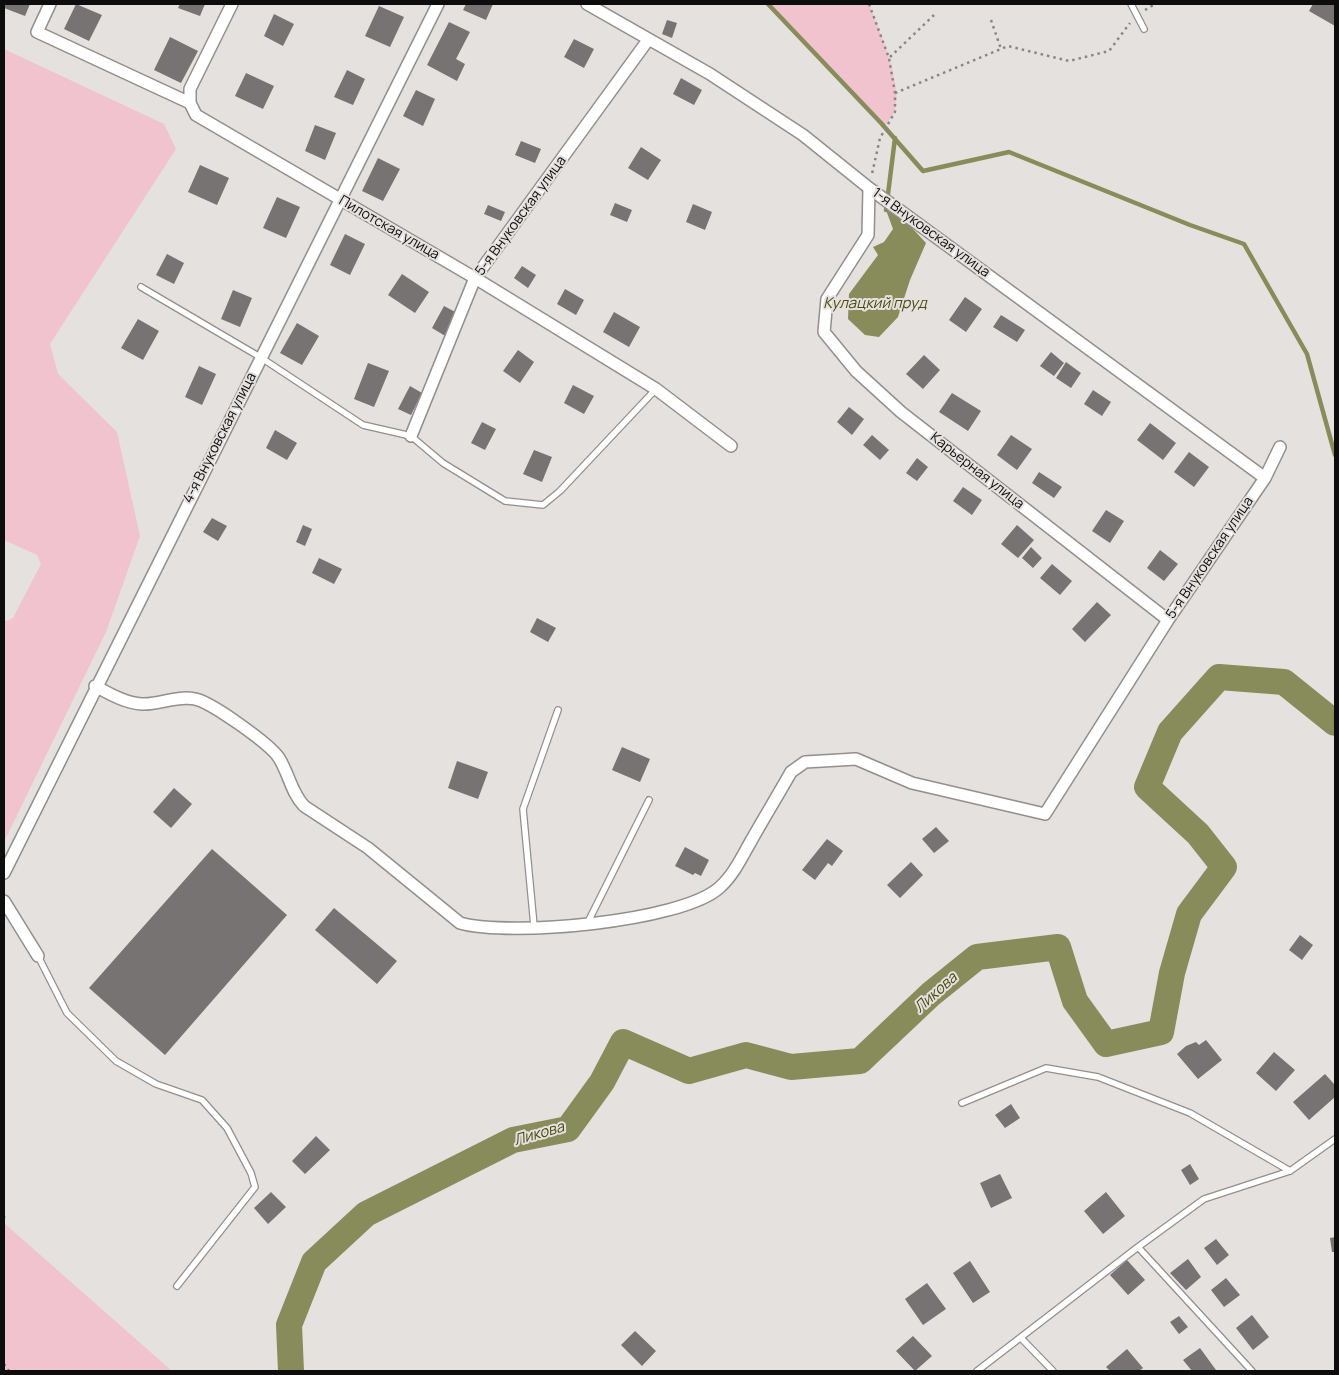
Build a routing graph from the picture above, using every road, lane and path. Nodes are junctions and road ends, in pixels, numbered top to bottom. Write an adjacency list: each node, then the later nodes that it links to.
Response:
1 (50, 4): 16 (street, Пилотская улица)
2 (232, 4): 16 (street)
3 (438, 4): 18 (street, 4-я Внуковская улица)
4 (587, 4): 12 (street, 1-я Внуковская улица)
5 (869, 4): 14 (path)
6 (1131, 4): 8 (lane)
7 (1155, 4): 8 (path)
8 (1136, 14): 11 (lane); 13 (path)
9 (934, 15): 14 (path)
10 (990, 20): 13 (path)
11 (1144, 29)
12 (648, 40): 17 (street, 1-я Внуковская улица); 19 (street, 5-я Внуковская улица)
13 (1002, 49): 15 (path)
14 (890, 58): 15 (path)
15 (896, 92): 17 (path)
16 (190, 103): 18 (street, Пилотская улица)
17 (869, 188): 26 (street, 1-я Внуковская улица); 27 (street, Карьерная улица)
18 (340, 200): 19 (street, Пилотская улица); 21 (street, 4-я Внуковская улица)
19 (475, 278): 22 (street, Пилотская улица); 23 (street, 5-я Внуковская улица)
20 (141, 286): 21 (lane)
21 (260, 357): 23 (lane); 28 (street, 4-я Внуковская улица)
22 (656, 389): 23 (lane); 24 (street, Пилотская улица)
23 (411, 436)
24 (731, 446)
25 (1280, 447): 26 (street, 5-я Внуковская улица)
26 (1265, 478): 27 (street, 5-я Внуковская улица)
27 (1168, 620): 33 (street, 5-я Внуковская улица)
28 (95, 686): 31 (street, 4-я Внуковская улица); 34 (street)
29 (558, 710): 34 (lane)
30 (649, 800): 33 (lane)
31 (4, 873)
32 (4, 901): 35 (street)
33 (587, 924): 34 (street)
34 (534, 926)
35 (38, 956): 40 (lane)
36 (962, 1103): 38 (lane)
37 (1335, 1138): 38 (lane)
38 (1290, 1171): 39 (lane)
39 (1138, 1247): 41 (lane); 46 (lane)
40 (177, 1286)
41 (1021, 1338): 44 (lane); 45 (lane)
42 (4, 1364): 43 (path)
43 (9, 1371)
44 (977, 1371)
45 (1053, 1371)
46 (1252, 1371)

